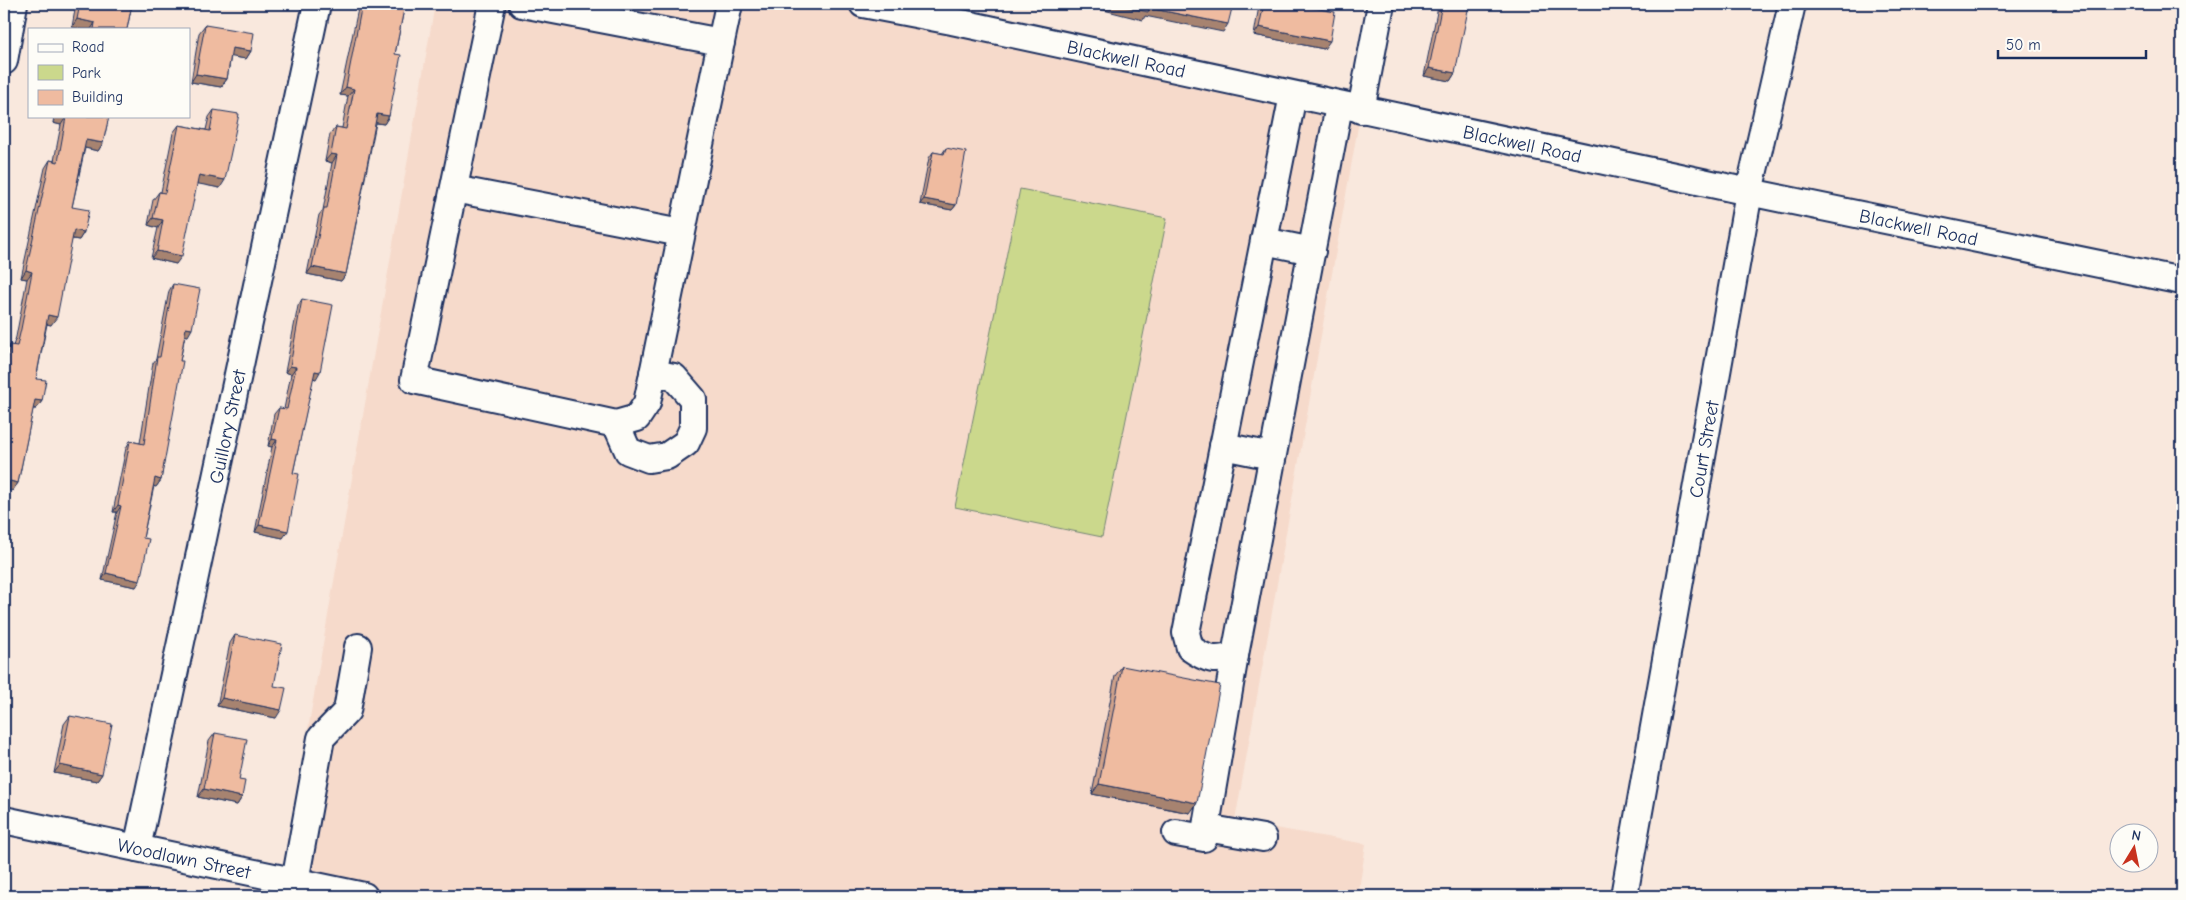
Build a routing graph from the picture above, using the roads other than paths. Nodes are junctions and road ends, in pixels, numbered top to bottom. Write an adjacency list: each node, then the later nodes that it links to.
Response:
1 (14, 4): 12 (street)
2 (317, 4): 31 (street, Guillory Street)
3 (492, 4): 15 (street)
4 (522, 4): 9 (street)
5 (730, 4): 11 (street)
6 (863, 4): 10 (street, Blackwell Road)
7 (1380, 4): 14 (street)
8 (1792, 4): 16 (street, Court Street)
9 (567, 8): 11 (street)
10 (954, 12): 13 (street, Blackwell Road)
11 (721, 42): 17 (street)
12 (4, 61)
13 (1293, 95): 14 (street, Blackwell Road); 18 (street)
14 (1350, 108): 16 (street, Blackwell Road); 19 (street)
15 (454, 188): 17 (street); 22 (street)
16 (1749, 192): 20 (street, Blackwell Road); 34 (street, Court Street)
17 (681, 233): 21 (street)
18 (1264, 241): 19 (street); 23 (street)
19 (1312, 251): 24 (street)
20 (2182, 281)
21 (653, 373): 22 (street); 22 (street)
22 (616, 424)
23 (1223, 446): 24 (street); 26 (street)
24 (1272, 456): 26 (street)
25 (358, 647): 32 (street)
26 (1235, 655): 28 (street)
27 (4, 820): 31 (street, Woodlawn Street)
28 (1206, 828): 29 (street); 30 (street)
29 (1176, 833)
30 (1263, 838)
31 (137, 848): 32 (street, Woodlawn Street)
32 (295, 882): 33 (street, Woodlawn Street)
33 (364, 896)
34 (1624, 896)

